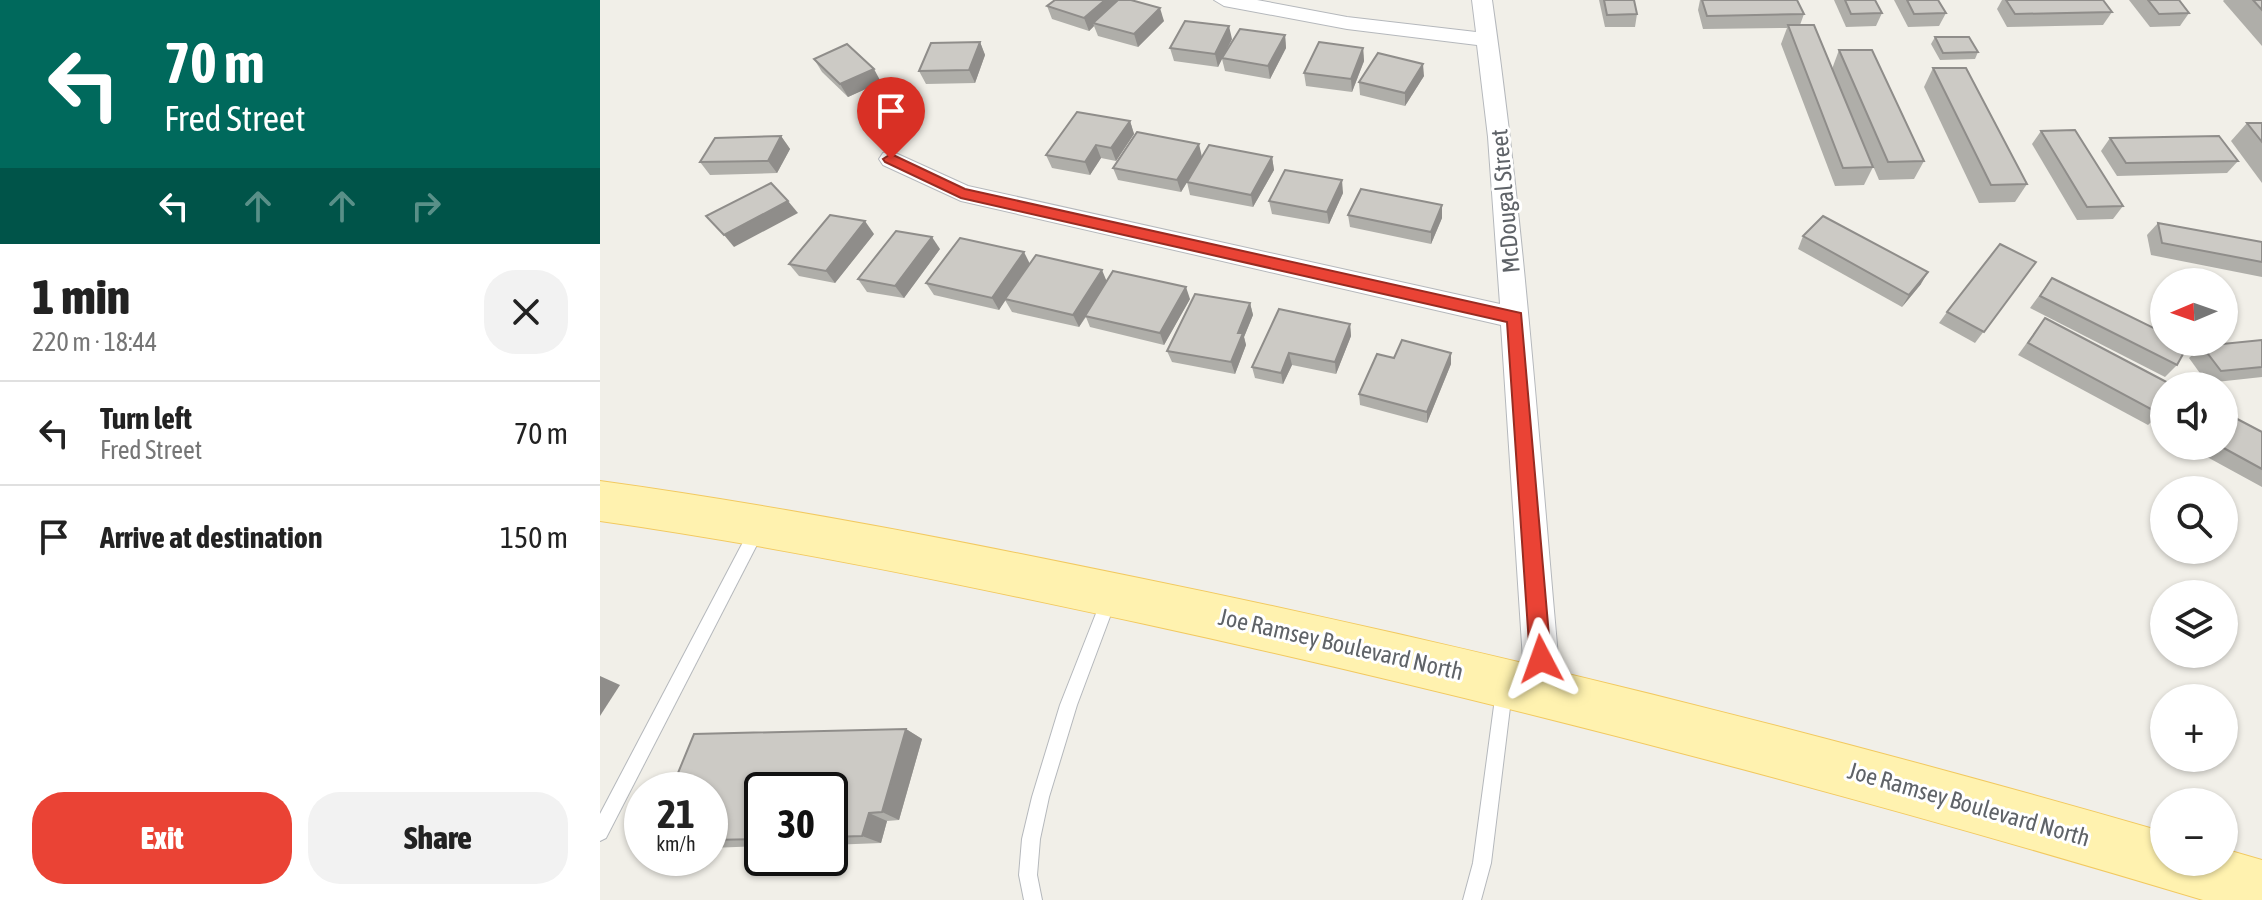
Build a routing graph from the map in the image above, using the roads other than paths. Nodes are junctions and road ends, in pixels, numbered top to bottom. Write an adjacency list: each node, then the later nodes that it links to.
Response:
1 (1224, 0): 3 (street)
2 (1482, 0): 3 (street, McDougal Street)
3 (1486, 40): 5 (street, McDougal Street)
4 (891, 159): 5 (street)
5 (1515, 318): 9 (street, McDougal Street)
6 (600, 501): 7 (main road, Joe Ramsey Boulevard North)
7 (759, 526): 8 (main road, Joe Ramsey Boulevard North); 10 (lane)
8 (1111, 594): 9 (main road, Joe Ramsey Boulevard North); 14 (lane)
9 (1524, 686): 11 (main road, Joe Ramsey Boulevard North); 15 (lane)
10 (600, 832)
11 (2150, 856)
12 (2218, 876): 13 (main road)
13 (2262, 889)
14 (1033, 900)
15 (1472, 900)

